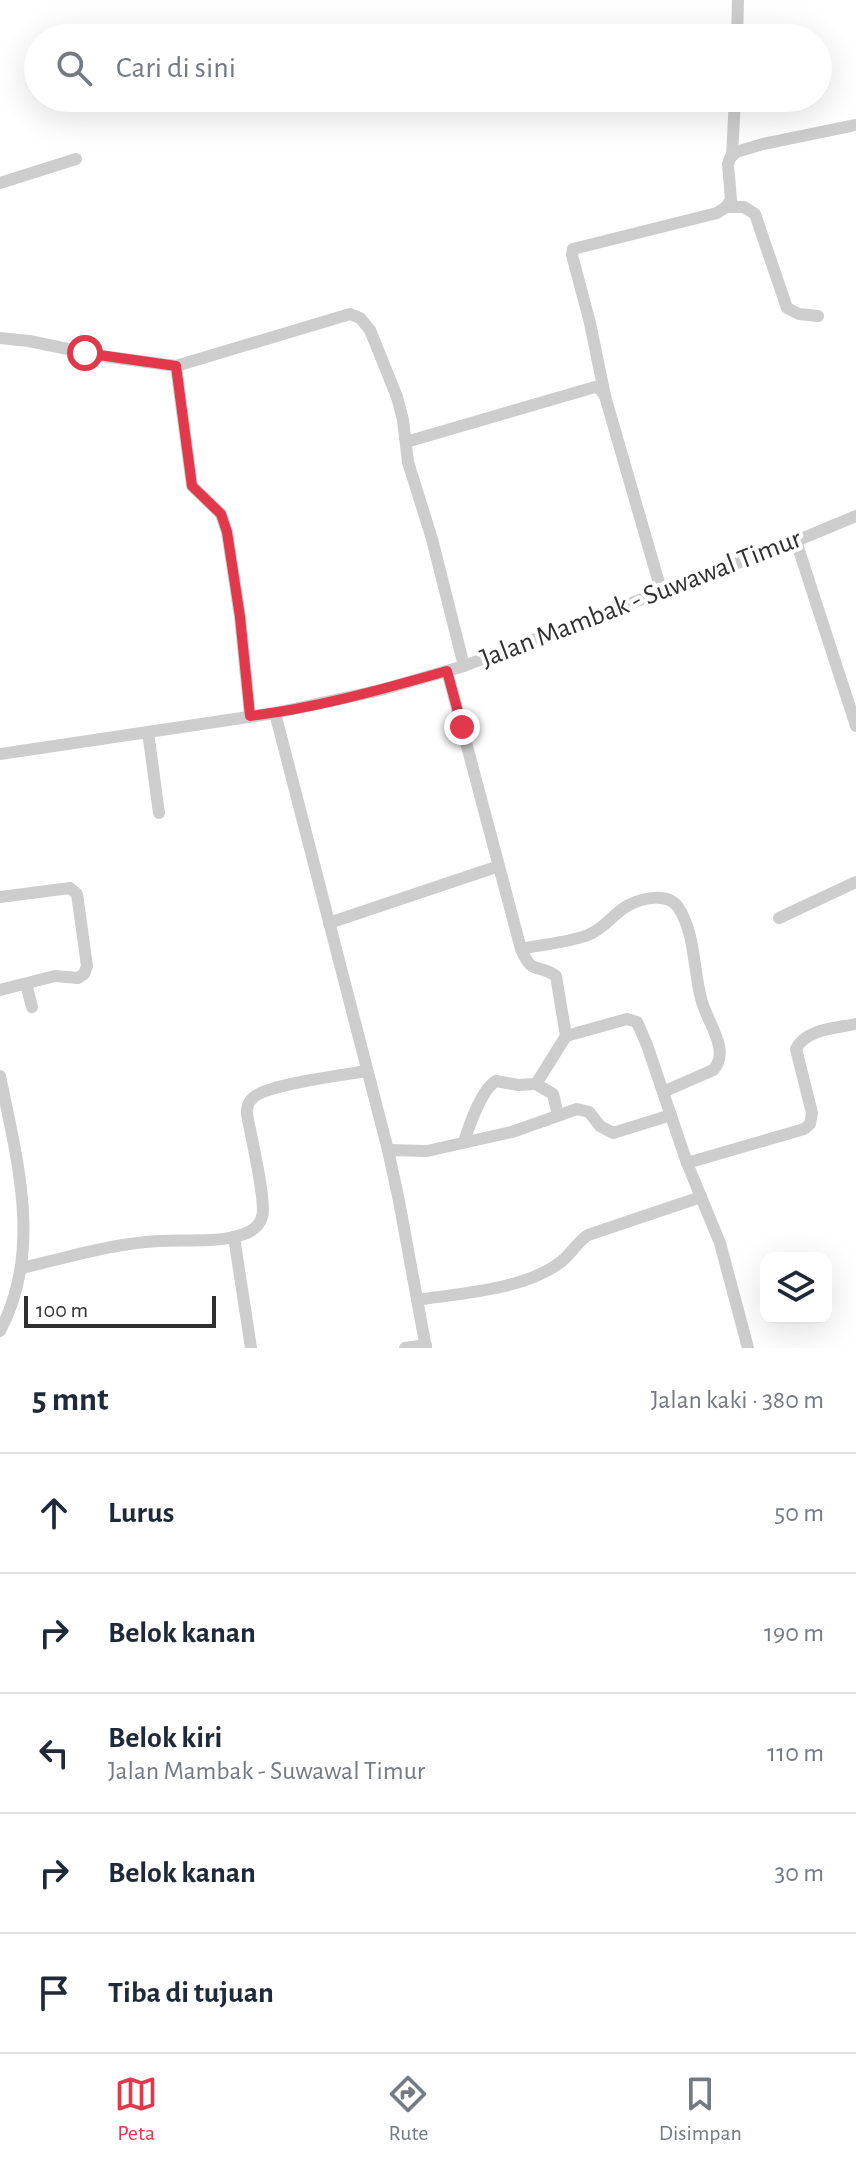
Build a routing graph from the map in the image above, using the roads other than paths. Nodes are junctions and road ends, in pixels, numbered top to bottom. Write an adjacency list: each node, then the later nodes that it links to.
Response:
1 (738, 0): 2 (street)
2 (737, 24)
3 (734, 112): 5 (street)
4 (856, 125): 5 (street)
5 (732, 156): 8 (street)
6 (76, 159): 7 (street)
7 (0, 183)
8 (726, 207): 9 (street); 12 (street)
9 (818, 316)
10 (0, 338): 11 (street)
11 (176, 366): 13 (street); 20 (street)
12 (605, 396): 13 (street); 16 (street)
13 (406, 442): 17 (street)
14 (856, 516): 15 (street, Jalan Mambak - Suwawal Timur)
15 (796, 541): 16 (street, Jalan Mambak - Suwawal Timur); 21 (street)
16 (661, 590): 17 (street, Jalan Mambak - Suwawal Timur)
17 (464, 666): 18 (street, Jalan Mambak - Suwawal Timur)
18 (447, 671): 19 (street, Jalan Mambak - Suwawal Timur); 25 (street)
19 (275, 713): 20 (street, Jalan Mambak - Suwawal Timur); 29 (street)
20 (250, 716): 22 (street, Jalan Mambak - Suwawal Timur)
21 (856, 726)
22 (148, 732): 23 (street, Jalan Mambak - Suwawal Timur); 24 (street)
23 (0, 754)
24 (159, 813)
25 (499, 866): 29 (street); 30 (street)
26 (856, 882): 28 (street)
27 (0, 897): 31 (street)
28 (779, 918)
29 (329, 923): 36 (street)
30 (521, 949): 35 (street); 39 (street)
31 (26, 984): 32 (street); 33 (street)
32 (0, 990)
33 (32, 1007)
34 (856, 1024): 46 (street)
35 (566, 1036): 38 (street); 39 (street)
36 (367, 1071): 43 (street); 48 (street)
37 (0, 1076): 44 (street)
38 (536, 1084): 40 (street); 42 (street)
39 (663, 1092): 41 (street)
40 (558, 1115): 41 (street); 42 (street)
41 (671, 1115): 46 (street)
42 (464, 1142): 43 (street)
43 (388, 1150): 50 (street)
44 (15, 1152): 45 (street); 49 (street)
45 (0, 1155)
46 (687, 1163): 47 (street)
47 (701, 1197): 50 (street); 55 (street)
48 (234, 1237): 49 (street); 53 (street)
49 (21, 1268): 51 (street)
50 (417, 1300): 52 (street)
51 (0, 1331)
52 (426, 1347): 54 (street)
53 (251, 1348)
54 (405, 1348)
55 (748, 1348)

